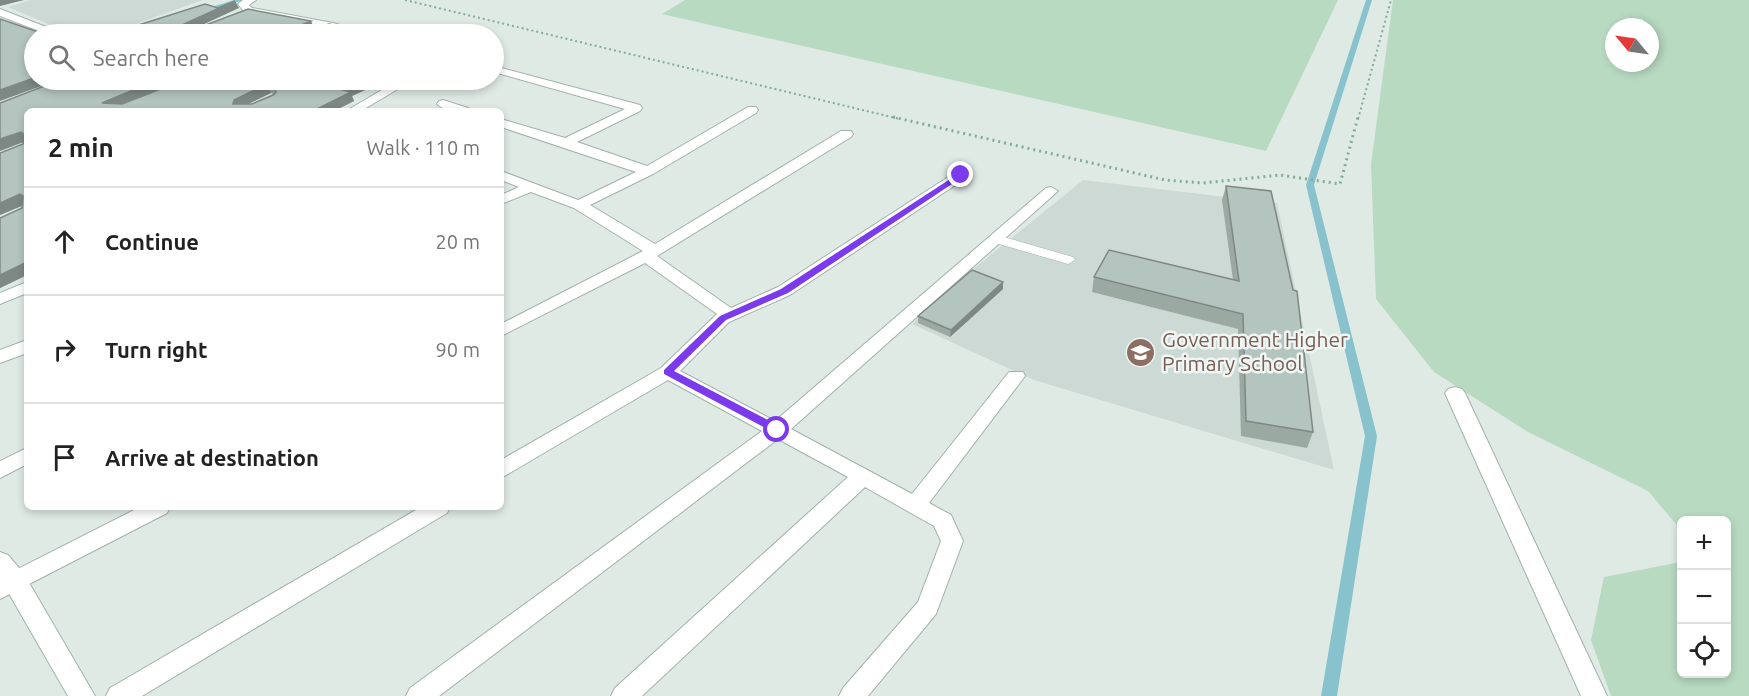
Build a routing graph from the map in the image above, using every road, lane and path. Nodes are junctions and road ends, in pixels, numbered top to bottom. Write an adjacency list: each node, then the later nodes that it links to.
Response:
1 (405, 0): 2 (path)
2 (1390, 0)
3 (248, 9): 6 (street)
4 (0, 12): 5 (street)
5 (30, 24)
6 (323, 24)
7 (504, 72): 15 (street)
8 (389, 90): 10 (street)
9 (443, 104): 11 (street)
10 (357, 108)
11 (455, 108)
12 (752, 110): 16 (street)
13 (504, 124): 15 (street)
14 (846, 134): 24 (street)
15 (566, 143): 16 (street)
16 (648, 171): 22 (street)
17 (961, 175): 28 (street)
18 (504, 176): 19 (street)
19 (530, 187): 21 (street); 22 (street)
20 (1051, 191): 23 (street)
21 (504, 199)
22 (579, 205): 24 (street)
23 (997, 239): 25 (lane); 35 (street)
24 (651, 254): 28 (street); 29 (street)
25 (1068, 260)
26 (24, 288): 27 (street)
27 (0, 299)
28 (730, 315): 32 (street)
29 (504, 329)
30 (24, 347): 31 (street)
31 (0, 357)
32 (668, 372): 35 (street); 37 (street)
33 (1016, 376): 40 (street)
34 (1455, 393): 50 (street)
35 (777, 430): 39 (street); 47 (street)
36 (24, 457): 38 (street)
37 (504, 468)
38 (0, 470)
39 (863, 476): 40 (street); 48 (street)
40 (915, 506): 49 (street)
41 (153, 510): 44 (street)
42 (434, 510): 46 (street)
43 (0, 561): 44 (street)
44 (8, 585): 45 (street)
45 (82, 696)
46 (119, 696)
47 (419, 696)
48 (624, 696)
49 (852, 696)
50 (1594, 696)

